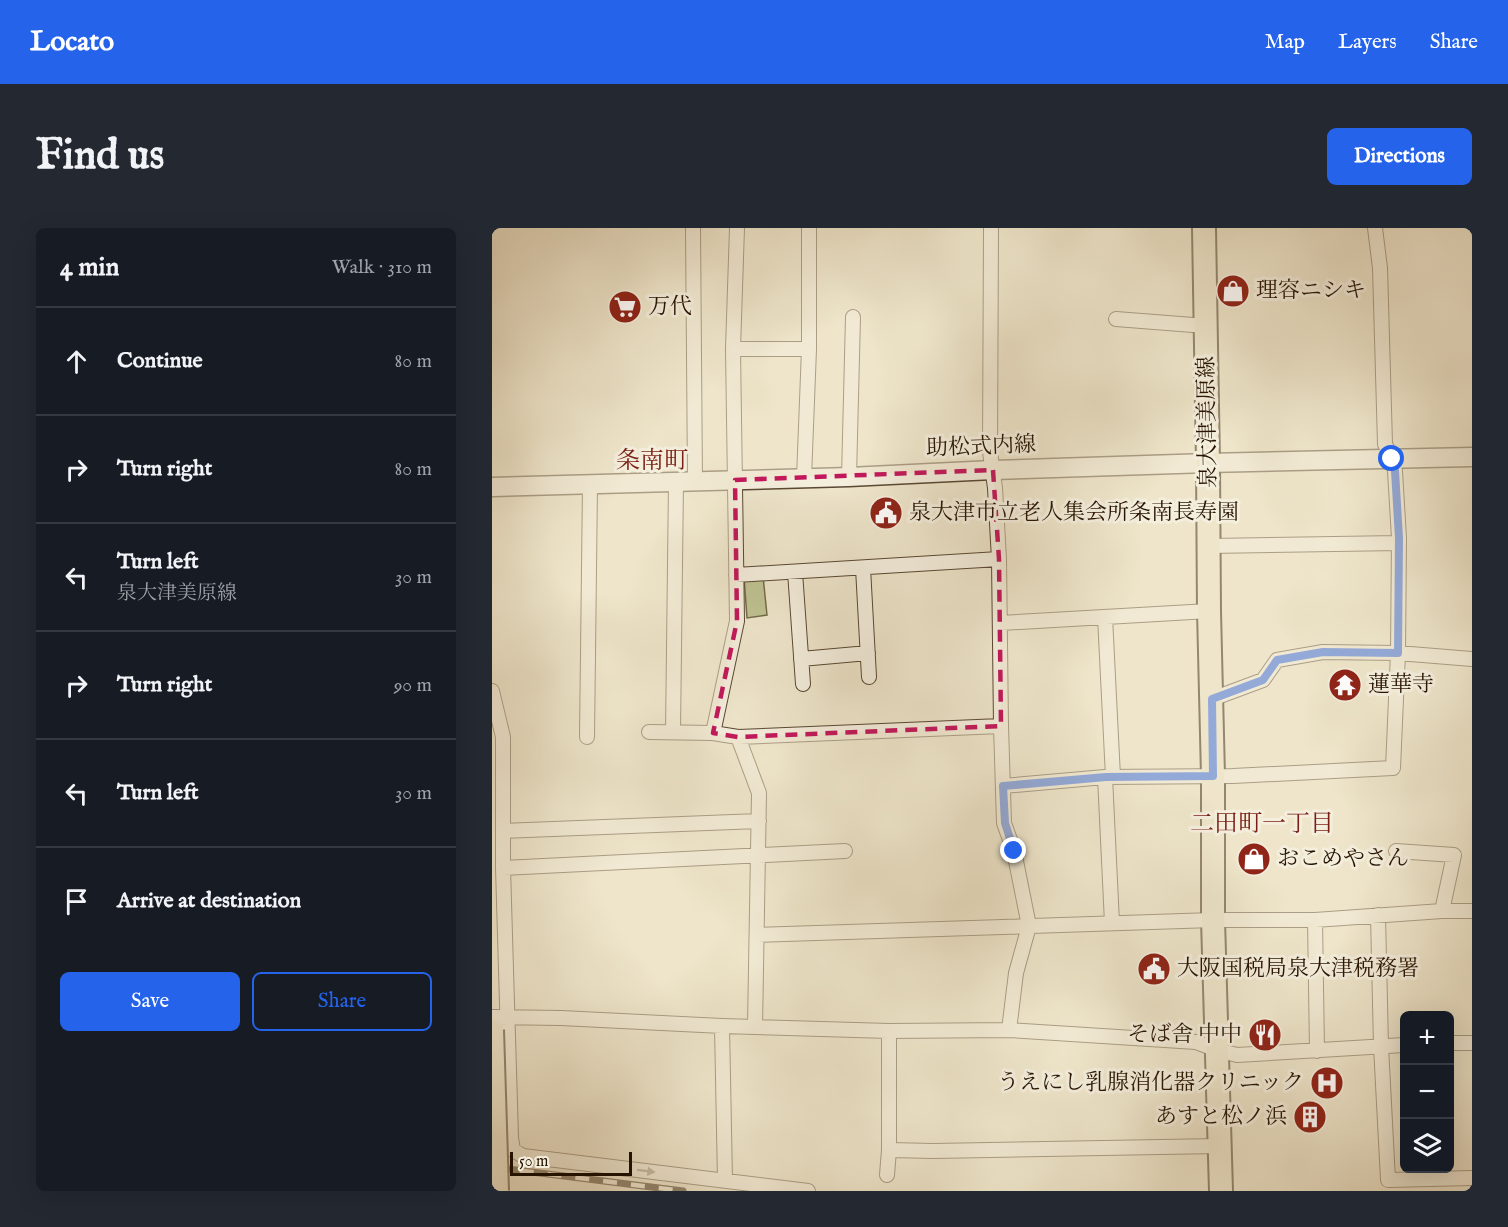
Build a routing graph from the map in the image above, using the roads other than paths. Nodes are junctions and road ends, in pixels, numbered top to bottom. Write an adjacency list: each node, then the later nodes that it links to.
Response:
1 (693, 228): 20 (street)
2 (737, 228): 10 (street)
3 (809, 228): 11 (street)
4 (991, 228): 15 (street)
5 (1204, 228): 9 (main road, 泉大津美原線)
6 (1375, 228): 13 (street)
7 (853, 317): 16 (street)
8 (1116, 318): 9 (street)
9 (1206, 326): 14 (main road, 泉大津美原線)
10 (733, 349): 11 (street); 18 (street)
11 (809, 349): 17 (street)
12 (1472, 457): 13 (street, 助松式内線)
13 (1392, 459): 14 (street, 助松式内線); 23 (street)
14 (1209, 463): 15 (street, 助松式内線); 24 (main road, 泉大津美原線)
15 (993, 470): 16 (street, 助松式内線); 25 (street)
16 (849, 477): 17 (street, 助松式内線)
17 (804, 478): 18 (street, 助松式内線)
18 (735, 480): 20 (street, 助松式内線); 28 (street)
19 (676, 482): 20 (street, 助松式内線); 21 (street, 助松式内線); 42 (street)
20 (695, 482)
21 (590, 485): 22 (street, 助松式内線); 44 (street)
22 (492, 488)
23 (1399, 543): 24 (street); 33 (street)
24 (1209, 546): 29 (main road, 泉大津美原線)
25 (999, 559): 26 (street); 31 (street)
26 (863, 568): 27 (street); 32 (street)
27 (795, 572): 28 (street); 34 (street)
28 (736, 575): 43 (street)
29 (1209, 611): 30 (street); 39 (main road, 泉大津美原線)
30 (1105, 617): 31 (street); 47 (street)
31 (1001, 623): 40 (street)
32 (867, 653): 34 (street); 36 (street)
33 (1398, 653): 35 (street); 39 (street); 46 (street)
34 (801, 659): 37 (street)
35 (1472, 659)
36 (869, 677)
37 (803, 684)
38 (492, 692): 50 (street)
39 (1212, 699): 46 (main road, 泉大津美原線)
40 (1001, 726): 45 (street); 48 (street)
41 (649, 732): 42 (street)
42 (673, 732): 43 (street)
43 (713, 733): 45 (street)
44 (587, 737)
45 (738, 737): 49 (street)
46 (1213, 776): 47 (street); 58 (main road, 泉大津美原線)
47 (1109, 777): 48 (street); 60 (street)
48 (1003, 786): 61 (street)
49 (759, 821): 50 (street); 53 (street)
50 (502, 831): 54 (street)
51 (844, 851): 53 (street)
52 (1396, 851): 55 (street)
53 (758, 856): 54 (street); 62 (street)
54 (503, 868): 64 (street)
55 (1442, 911): 56 (street); 57 (street)
56 (1472, 911)
57 (1378, 915): 59 (street); 72 (street)
58 (1214, 920): 59 (street); 60 (street); 73 (main road, 泉大津美原線)
59 (1315, 920): 74 (street)
60 (1112, 923): 61 (street)
61 (1029, 926): 62 (street); 67 (street)
62 (757, 935): 66 (street)
63 (492, 1017): 64 (street)
64 (500, 1024): 65 (street); 76 (street); 82 (main road, bridge)
65 (722, 1026): 66 (street); 81 (street)
66 (755, 1027): 68 (street)
67 (1009, 1030): 68 (street); 73 (street)
68 (888, 1031): 78 (street)
69 (1472, 1042): 70 (street)
70 (1454, 1044)
71 (1400, 1045): 72 (street)
72 (1381, 1046): 74 (street); 80 (street)
73 (1217, 1050): 74 (street); 77 (main road, 泉大津美原線)
74 (1317, 1051)
75 (492, 1079): 76 (street)
76 (509, 1079): 81 (street, one-way to 81)
77 (1219, 1146): 78 (street); 84 (main road, 泉大津美原線)
78 (889, 1150): 79 (street)
79 (887, 1175)
80 (1472, 1178)
81 (724, 1181): 83 (street)
82 (496, 1191)
83 (808, 1191)
84 (1221, 1191)

